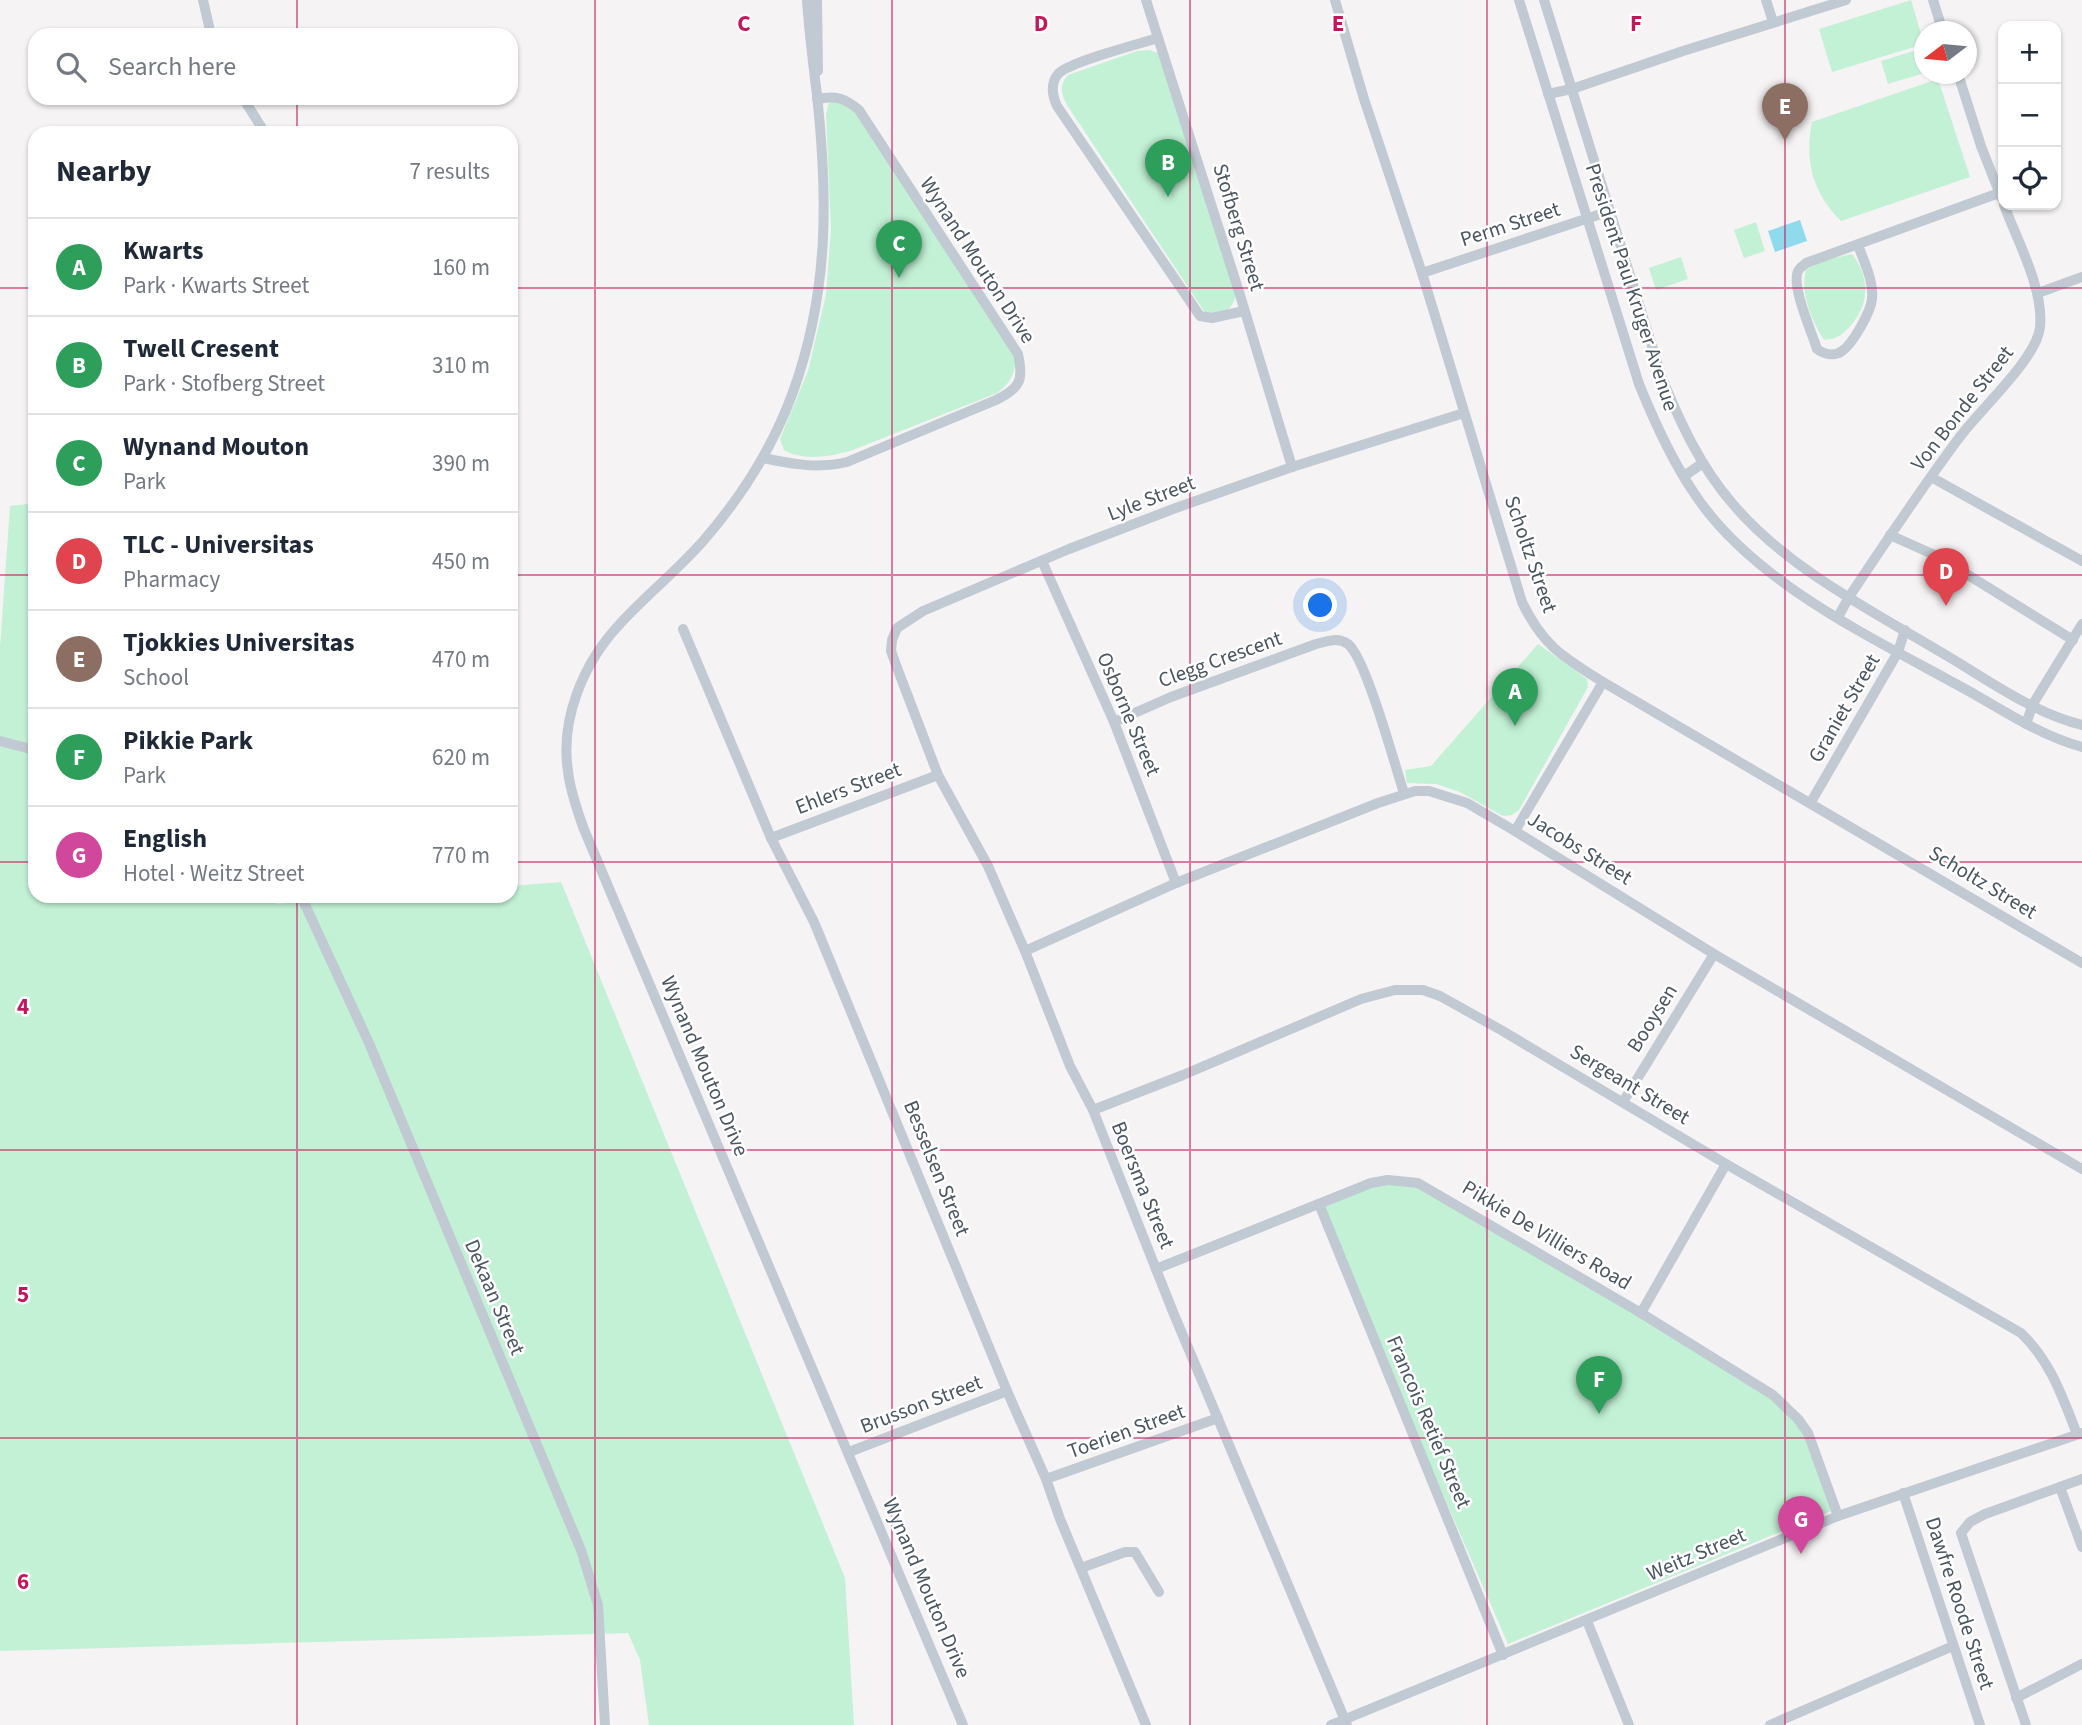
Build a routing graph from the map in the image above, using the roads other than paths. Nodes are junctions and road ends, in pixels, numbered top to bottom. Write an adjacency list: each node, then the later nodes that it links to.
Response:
1 (203, 0): 13 (street)
2 (807, 0): 18 (street, Wynand Mouton Drive)
3 (817, 0): 18 (street, Wynand Mouton Drive)
4 (1146, 0): 14 (street, Stofberg Street)
5 (1335, 0): 27 (street, Scholtz Street)
6 (1519, 0): 17 (street, President Paul Kruger Avenue)
7 (1544, 0): 16 (street, President Paul Kruger Avenue)
8 (1766, 0): 12 (street)
9 (1846, 0): 12 (street)
10 (1933, 0): 11 (street)
11 (1940, 21)
12 (1773, 22): 16 (street)
13 (209, 28)
14 (1158, 38): 30 (street, Stofberg Street); 30 (street)
15 (1961, 84): 21 (street, Von Bonde Street)
16 (1572, 89): 17 (street); 24 (street, President Paul Kruger Avenue)
17 (1548, 94): 25 (street, President Paul Kruger Avenue)
18 (817, 97): 32 (street, Wynand Mouton Drive); 32 (street, Wynand Mouton Drive)
19 (247, 105): 20 (street)
20 (261, 126)
21 (1998, 191)
22 (1998, 202): 26 (street)
23 (2006, 210): 29 (street, Von Bonde Street)
24 (1610, 211): 25 (street, Perm Street); 33 (street, President Paul Kruger Avenue)
25 (1587, 219): 27 (street, Perm Street); 35 (street, President Paul Kruger Avenue)
26 (1858, 245): 26 (street)
27 (1422, 273): 31 (street, Scholtz Street)
28 (2082, 276): 29 (street)
29 (2038, 293): 36 (street, Von Bonde Street)
30 (1244, 311): 34 (street, Stofberg Street)
31 (1464, 413): 34 (street, Lyle Street); 48 (street, Scholtz Street)
32 (763, 458): 76 (street, Wynand Mouton Drive)
33 (1703, 463): 35 (street); 40 (street, President Paul Kruger Avenue)
34 (1292, 467): 38 (street, Lyle Street)
35 (1684, 476): 41 (street, President Paul Kruger Avenue)
36 (1931, 477): 37 (street, Von Bonde Street); 39 (street)
37 (1890, 535): 40 (street, Von Bonde Street); 45 (street)
38 (1042, 561): 47 (street, Lyle Street); 50 (street, Osborne Street)
39 (2082, 561)
40 (1849, 597): 41 (street, Von Bonde Street); 44 (street, President Paul Kruger Avenue)
41 (1838, 617): 46 (street, President Paul Kruger Avenue)
42 (2082, 624): 45 (street)
43 (683, 629): 60 (street, Besselsen Street)
44 (1905, 630): 46 (street, Graniet Street); 49 (street, President Paul Kruger Avenue)
45 (2073, 640): 49 (street)
46 (1898, 652): 51 (street, President Paul Kruger Avenue); 58 (street, Graniet Street)
47 (895, 664): 56 (street, Boersma Street)
48 (1603, 682): 58 (street, Scholtz Street); 59 (street)
49 (2033, 704): 51 (street); 52 (street, President Paul Kruger Avenue)
50 (1114, 722): 57 (street, Clegg Crescent); 61 (street, Osborne Street)
51 (2026, 724): 54 (street, President Paul Kruger Avenue)
52 (2082, 724)
53 (0, 741): 55 (street)
54 (2082, 747)
55 (28, 748)
56 (938, 775): 60 (street, Ehlers Street); 63 (street, Boersma Street)
57 (1404, 793): 59 (street, Jacobs Street); 61 (street, Jacobs Street)
58 (1811, 802): 65 (street, Scholtz Street)
59 (1515, 831): 64 (street, Jacobs Street)
60 (771, 838): 73 (street, Besselsen Street)
61 (1176, 883): 63 (street, Jacobs Street)
62 (304, 903): 91 (street, Dekaan Street)
63 (1026, 951): 67 (street, Boersma Street)
64 (1714, 954): 66 (street, Booysen); 69 (street, Jacobs Street)
65 (2082, 963)
66 (1623, 1102): 67 (street, Sergeant Street); 68 (street, Sergeant Street)
67 (1093, 1110): 71 (street, Boersma Street)
68 (1726, 1164): 72 (street); 75 (street, Sergeant Street)
69 (2082, 1169)
70 (1319, 1204): 71 (street, Pikkie De Villiers Road); 72 (street, Pikkie De Villiers Road); 87 (street, Francois Retief Street)
71 (1156, 1269): 74 (street, Boersma Street)
72 (1641, 1313): 81 (street, Pikkie De Villiers Road)
73 (1007, 1391): 76 (street, Brusson Street); 77 (street, Besselsen Street)
74 (1218, 1418): 77 (street, Toerien Street); 90 (street, Boersma Street)
75 (2079, 1433): 80 (street, Weitz Street)
76 (849, 1452): 92 (street, Wynand Mouton Drive)
77 (1046, 1479): 83 (street, Besselsen Street)
78 (2082, 1479): 79 (street)
79 (2060, 1486): 82 (street); 89 (street)
80 (1903, 1493): 81 (street, Weitz Street); 86 (street, Dawfre Roode Street)
81 (1838, 1516): 85 (street, Weitz Street)
82 (2082, 1547)
83 (1081, 1568): 84 (street); 93 (street, Besselsen Street)
84 (1159, 1592)
85 (1587, 1621): 87 (street, Weitz Street); 95 (street)
86 (1953, 1646): 96 (street); 97 (street, Dawfre Roode Street)
87 (1503, 1655): 90 (street, Weitz Street)
88 (2082, 1664): 89 (street)
89 (2016, 1698): 98 (street)
90 (1346, 1722): 94 (street, Weitz Street)
91 (605, 1725)
92 (963, 1725)
93 (1146, 1725)
94 (1331, 1725)
95 (1629, 1725)
96 (1770, 1725)
97 (1980, 1725)
98 (2026, 1725)

